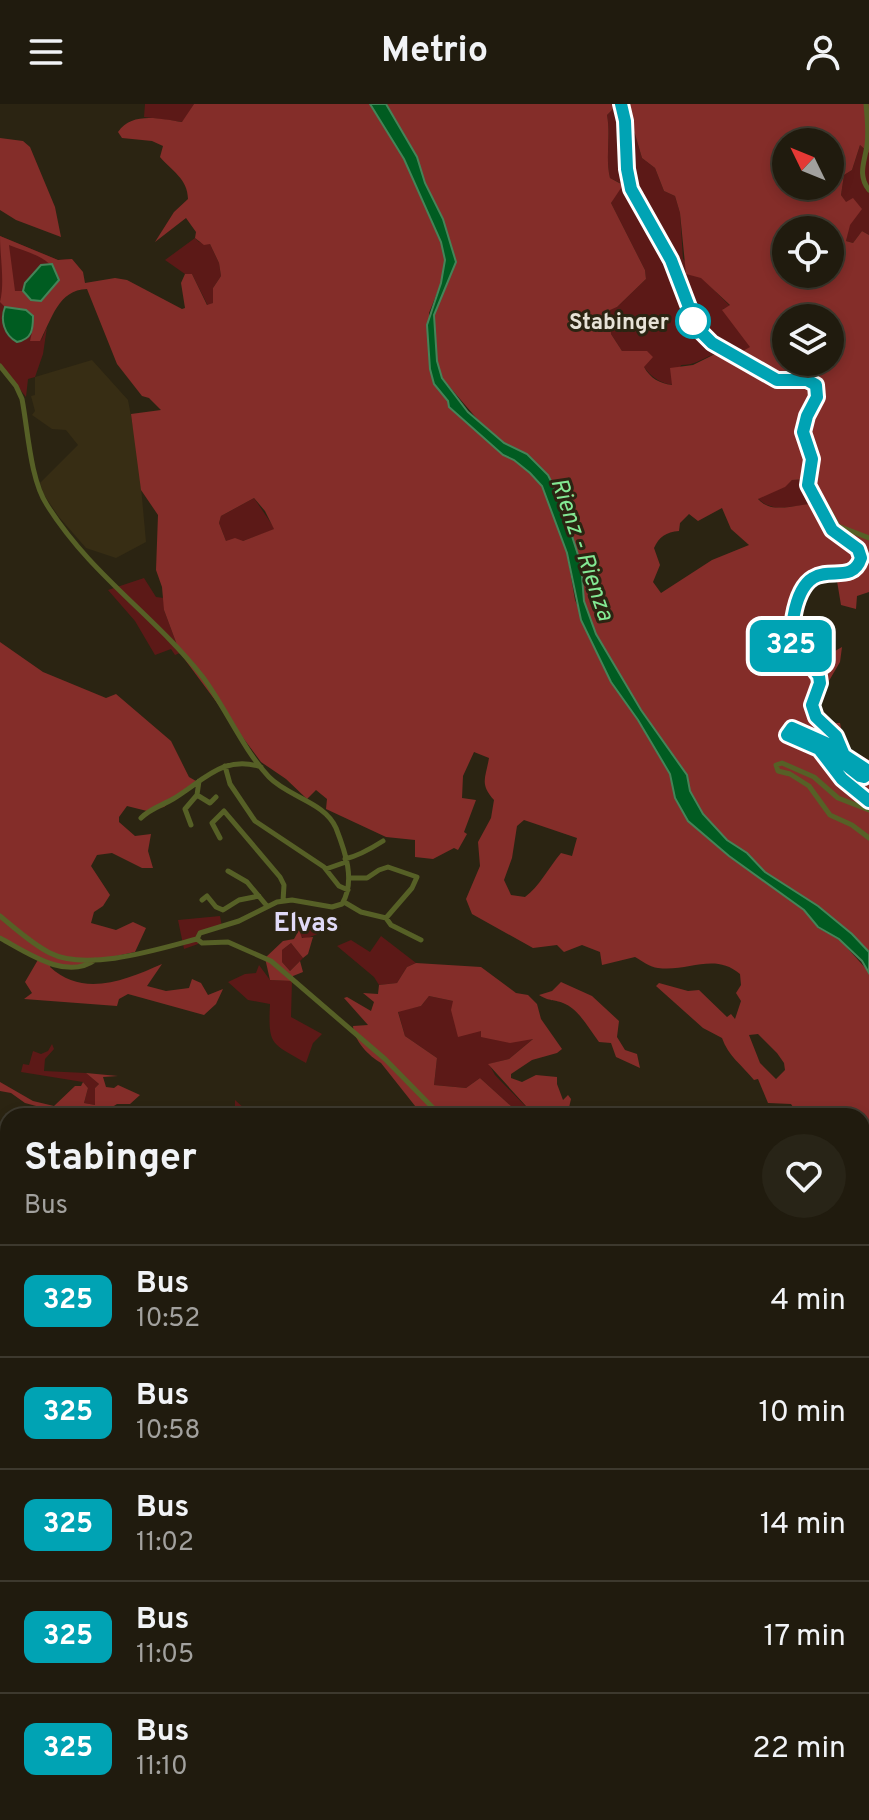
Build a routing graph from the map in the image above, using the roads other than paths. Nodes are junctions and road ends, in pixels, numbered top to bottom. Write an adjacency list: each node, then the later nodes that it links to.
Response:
1 (621, 104): 5 (street)
2 (866, 104): 3 (street)
3 (869, 190)
4 (0, 366): 7 (street)
5 (818, 503): 6 (street); 12 (street)
6 (869, 538)
7 (253, 761): 8 (street); 19 (street)
8 (225, 766): 9 (street); 20 (street)
9 (199, 780): 10 (street); 14 (street)
10 (197, 795): 11 (street); 15 (street)
11 (216, 797)
12 (869, 801)
13 (869, 810): 17 (street)
14 (141, 818)
15 (191, 825)
16 (220, 838): 26 (street)
17 (869, 838)
18 (383, 841): 19 (street)
19 (345, 860): 20 (street); 22 (street)
20 (326, 869): 23 (street)
21 (228, 871): 24 (street)
22 (351, 878): 23 (street); 30 (street)
23 (348, 890): 27 (street)
24 (259, 896): 25 (street); 28 (street)
25 (202, 900)
26 (283, 901): 27 (street); 28 (street)
27 (344, 902): 30 (street)
28 (267, 906): 32 (street)
29 (0, 916): 34 (street)
30 (386, 918): 33 (street)
31 (0, 938): 34 (street)
32 (197, 939): 34 (street); 35 (street)
33 (421, 940)
34 (95, 959)
35 (433, 1108)

